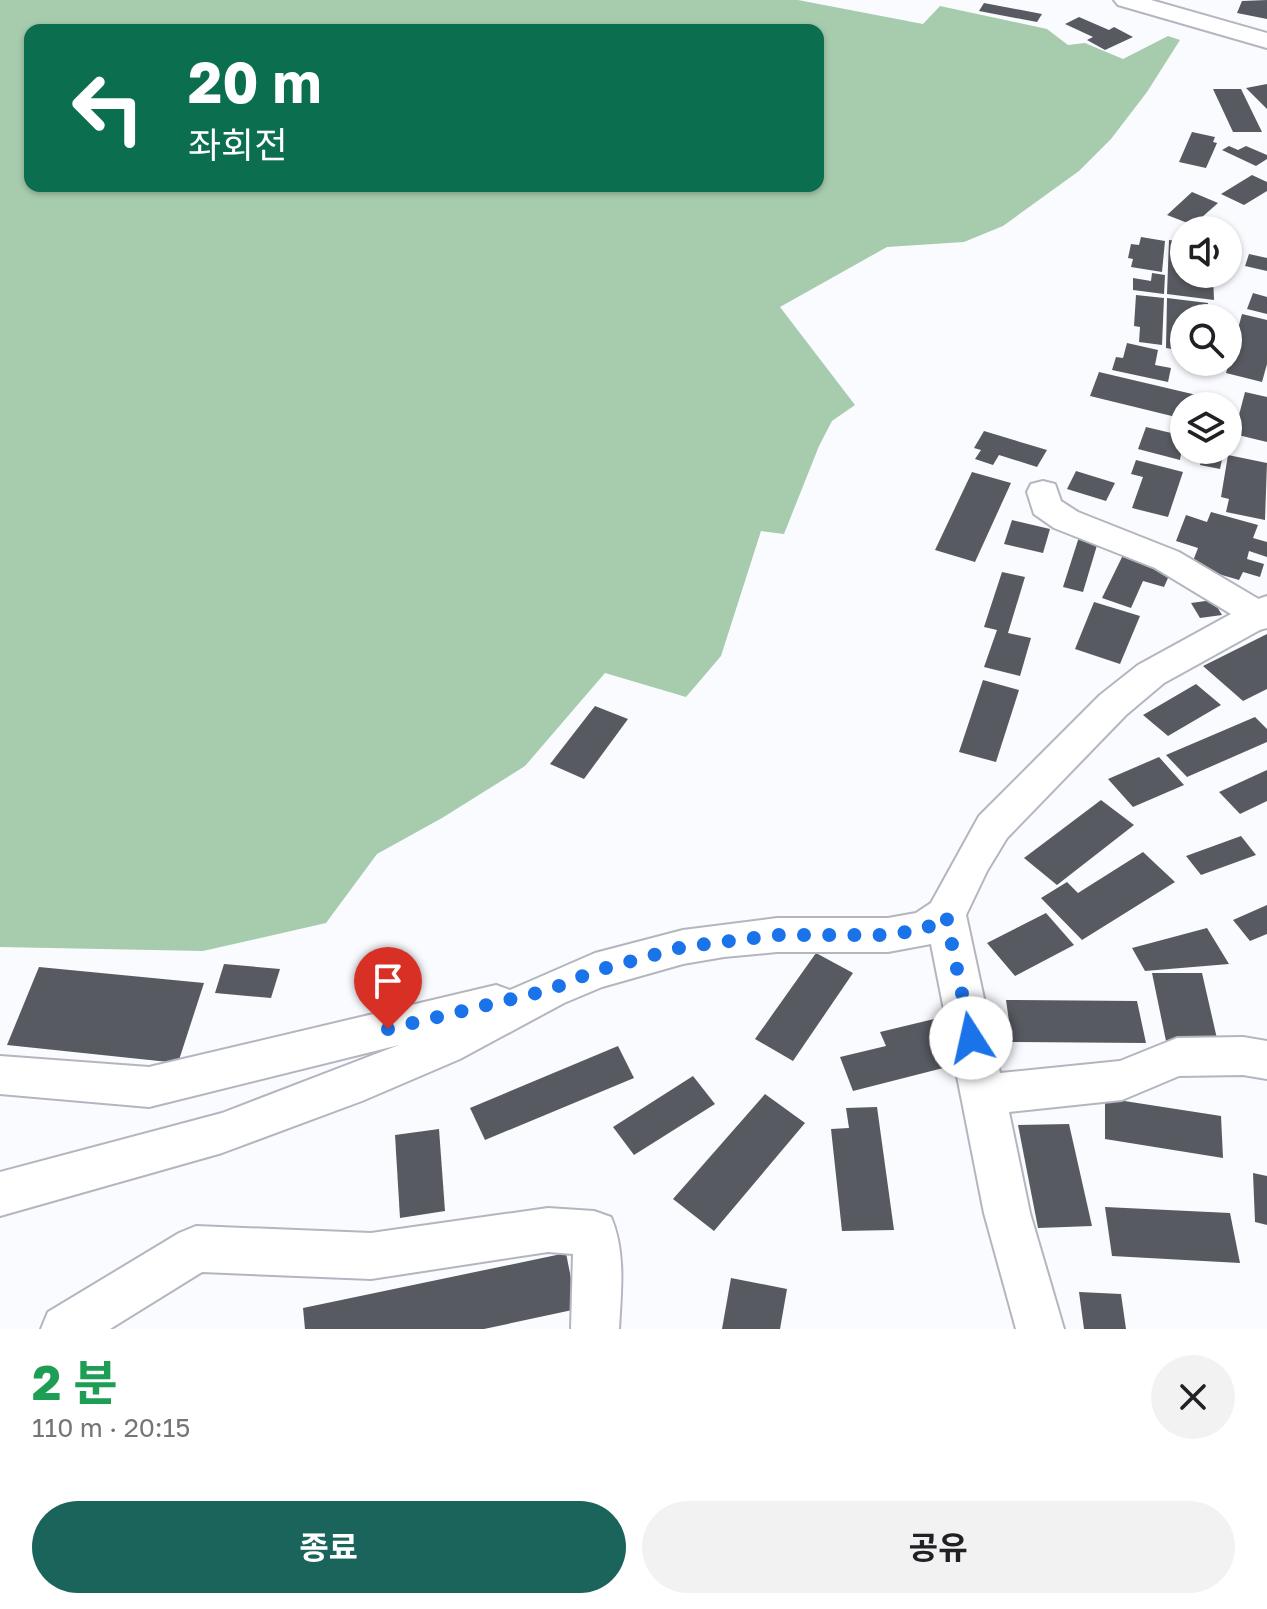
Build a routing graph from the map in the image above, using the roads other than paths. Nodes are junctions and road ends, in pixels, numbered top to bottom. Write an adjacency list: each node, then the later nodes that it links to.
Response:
1 (1126, 0): 2 (street)
2 (1267, 41)
3 (1043, 492): 4 (street)
4 (1263, 613): 5 (street)
5 (946, 915): 6 (street); 9 (street)
6 (549, 990): 8 (street); 10 (street)
7 (1267, 1060): 9 (street)
8 (0, 1075)
9 (981, 1095): 13 (street)
10 (0, 1194)
11 (65, 1329): 12 (street)
12 (595, 1329)
13 (1040, 1329)

